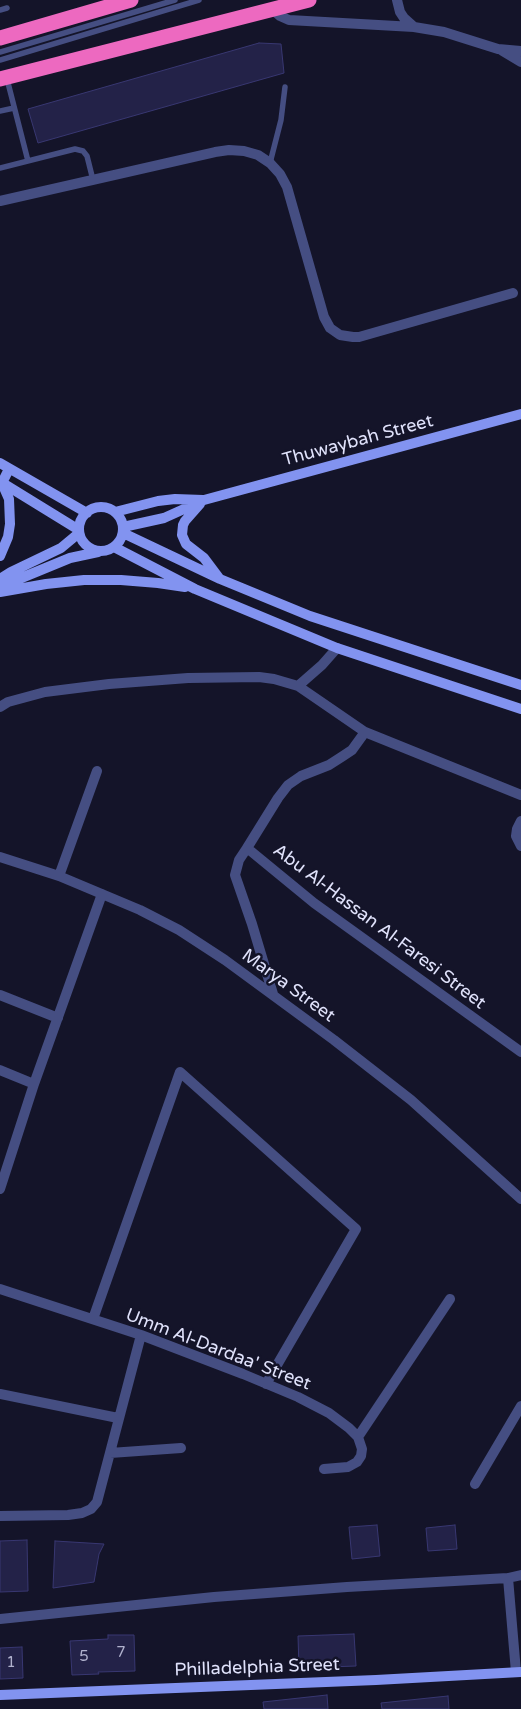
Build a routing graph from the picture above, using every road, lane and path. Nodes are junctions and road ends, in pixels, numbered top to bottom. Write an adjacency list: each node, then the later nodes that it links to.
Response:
1 (131, 0): 10 (highway)
2 (175, 0): 13 (lane)
3 (199, 0): 14 (lane)
4 (309, 0): 6 (highway)
5 (397, 0): 9 (street)
6 (275, 5): 9 (street); 16 (highway)
7 (7, 8): 8 (lane)
8 (0, 10)
9 (414, 27): 11 (street)
10 (0, 38)
11 (498, 49): 12 (street); 15 (street)
12 (521, 51)
13 (0, 52)
14 (0, 60)
15 (521, 62)
16 (3, 78): 18 (lane)
17 (285, 86): 21 (lane)
18 (14, 108): 19 (lane); 20 (lane)
19 (0, 111)
20 (28, 161): 22 (lane); 23 (lane)
21 (270, 163): 23 (street); 25 (street)
22 (0, 168)
23 (93, 180): 24 (street)
24 (0, 201)
25 (513, 293)
26 (521, 414): 29 (main road, Thuwaybah Street)
27 (5, 466): 28 (main road); 31 (main road)
28 (1, 482): 33 (main road); 36 (main road)
29 (204, 500): 30 (main road, Thuwaybah Street); 32 (main road, Thuwaybah Street); 38 (main road)
30 (115, 512): 31 (main road); 32 (main road)
31 (87, 513): 33 (main road)
32 (123, 530): 34 (main road); 38 (main road)
33 (79, 531): 35 (main road); 37 (main road)
34 (114, 547): 35 (main road); 40 (main road)
35 (102, 552): 39 (main road)
36 (0, 556)
37 (0, 579)
38 (220, 579): 43 (main road)
39 (0, 585)
40 (195, 589): 41 (main road); 42 (main road)
41 (0, 592)
42 (337, 648): 44 (street); 46 (main road)
43 (521, 685)
44 (298, 686): 45 (street); 47 (street)
45 (0, 707)
46 (521, 709)
47 (365, 732): 49 (street); 52 (street, Abu Al-Hassan Al-Faresi Street)
48 (97, 771): 54 (street)
49 (521, 795)
50 (521, 821): 51 (street)
51 (521, 846)
52 (247, 848): 56 (street); 59 (street, Abu Al-Hassan Al-Faresi Street)
53 (0, 857): 54 (street, Marya Street)
54 (59, 876): 55 (street, Marya Street)
55 (102, 894): 56 (street, Marya Street); 58 (street)
56 (273, 994): 63 (street, Marya Street)
57 (0, 995): 58 (street)
58 (58, 1018): 61 (street)
59 (521, 1052)
60 (0, 1070): 61 (street)
61 (34, 1084): 62 (street)
62 (0, 1189)
63 (521, 1199)
64 (0, 1289): 66 (street, Umm Al-Dardaa' Street)
65 (450, 1299): 72 (street)
66 (93, 1319): 67 (street, Umm Al-Dardaa' Street); 68 (street)
67 (141, 1335): 68 (street, Umm Al-Dardaa' Street); 71 (street)
68 (266, 1384): 72 (street, Umm Al-Dardaa' Street)
69 (0, 1394): 71 (street)
70 (521, 1406): 76 (street)
71 (118, 1418): 74 (street)
72 (358, 1437): 75 (street)
73 (181, 1448): 74 (street)
74 (110, 1454): 77 (street)
75 (324, 1469)
76 (475, 1484)
77 (0, 1516)
78 (521, 1575): 79 (street)
79 (508, 1578): 80 (street); 81 (street)
80 (0, 1619)
81 (519, 1671): 82 (main road, Philladelphia Street)
82 (0, 1695)

